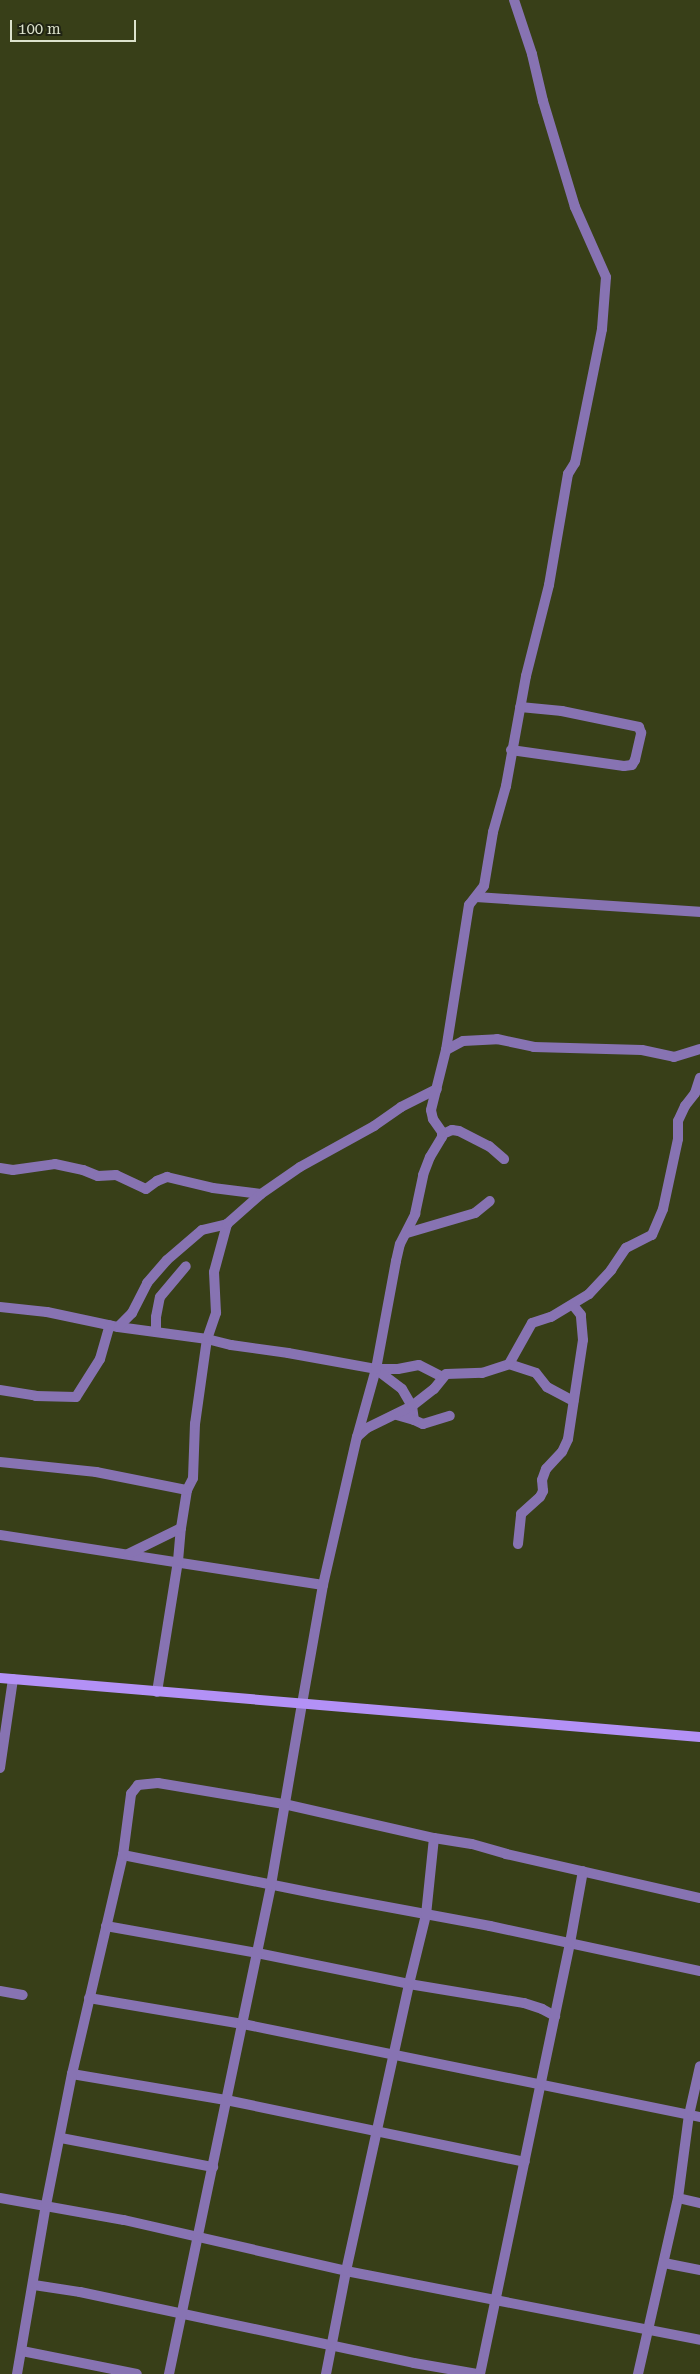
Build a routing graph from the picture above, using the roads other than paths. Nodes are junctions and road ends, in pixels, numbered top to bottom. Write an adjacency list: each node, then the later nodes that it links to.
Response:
1 (514, 0): 2 (street)
2 (520, 708): 3 (street); 3 (street)
3 (511, 750): 4 (street)
4 (476, 898): 5 (street); 7 (street)
5 (700, 912)
6 (700, 1049): 7 (street)
7 (446, 1050): 9 (street)
8 (700, 1078): 18 (street)
9 (438, 1089): 10 (street); 13 (street)
10 (443, 1134): 11 (street); 16 (street)
11 (504, 1158)
12 (0, 1168): 13 (street)
13 (261, 1194): 15 (street)
14 (490, 1201): 16 (street)
15 (227, 1224): 20 (street); 22 (street)
16 (407, 1233): 24 (street)
17 (186, 1266): 21 (street)
18 (573, 1305): 23 (street); 27 (street)
19 (0, 1307): 20 (street)
20 (114, 1326): 21 (street); 26 (street)
21 (156, 1332): 22 (street)
22 (207, 1339): 24 (street); 34 (street)
23 (509, 1364): 25 (street); 27 (street)
24 (376, 1369): 25 (street); 28 (street); 32 (street)
25 (443, 1376): 28 (street)
26 (0, 1390)
27 (573, 1401): 37 (street)
28 (412, 1406): 29 (street); 31 (street)
29 (397, 1415): 31 (street); 32 (street)
30 (450, 1416): 31 (street)
31 (414, 1420)
32 (357, 1437): 40 (street)
33 (0, 1462): 34 (street)
34 (187, 1490): 35 (street)
35 (181, 1528): 38 (street); 39 (street)
36 (0, 1535): 38 (street)
37 (518, 1544)
38 (128, 1554): 39 (street)
39 (178, 1561): 40 (street); 43 (street)
40 (323, 1585): 44 (street)
41 (0, 1678): 42 (main road)
42 (13, 1679): 43 (main road); 46 (street)
43 (157, 1692): 44 (main road)
44 (302, 1704): 45 (main road); 47 (street)
45 (700, 1737)
46 (0, 1768)
47 (284, 1804): 48 (street); 49 (street); 51 (street)
48 (434, 1838): 50 (street); 53 (street)
49 (123, 1855): 51 (street); 54 (street)
50 (583, 1870): 52 (street); 55 (street)
51 (271, 1885): 53 (street); 56 (street)
52 (700, 1898)
53 (426, 1915): 55 (street); 58 (street)
54 (106, 1926): 56 (street); 62 (street)
55 (570, 1943): 57 (street); 61 (street)
56 (257, 1953): 58 (street); 65 (street)
57 (700, 1971)
58 (409, 1984): 63 (street); 66 (street)
59 (0, 1991): 60 (street)
60 (23, 1995)
61 (559, 1996): 63 (street); 64 (street)
62 (89, 1998): 65 (street); 68 (street)
63 (542, 2009): 64 (street)
64 (555, 2016): 69 (street)
65 (243, 2024): 66 (street); 70 (street)
66 (393, 2055): 69 (street); 72 (street)
67 (700, 2066): 71 (street)
68 (72, 2074): 70 (street); 73 (street)
69 (541, 2086): 71 (street); 74 (street)
70 (226, 2100): 72 (street); 75 (street)
71 (695, 2116): 77 (street)
72 (377, 2130): 74 (street); 83 (street)
73 (61, 2138): 75 (street); 79 (street)
74 (525, 2162): 85 (street)
75 (213, 2167): 80 (street)
76 (0, 2198): 79 (street)
77 (678, 2198): 78 (street); 81 (street)
78 (700, 2203)
79 (46, 2205): 80 (street); 84 (street)
80 (199, 2236): 83 (street); 86 (street)
81 (664, 2263): 82 (street); 87 (street)
82 (700, 2270)
83 (346, 2271): 85 (street); 89 (street)
84 (34, 2285): 86 (street); 90 (street)
85 (496, 2300): 87 (street); 95 (street)
86 (182, 2314): 89 (street); 93 (street)
87 (646, 2330): 88 (street); 96 (street)
88 (700, 2340)
89 (331, 2345): 94 (street); 95 (street)
90 (22, 2351): 91 (street); 92 (street)
91 (17, 2374)
92 (137, 2374)
93 (169, 2374)
94 (326, 2374)
95 (478, 2374)
96 (638, 2374)

